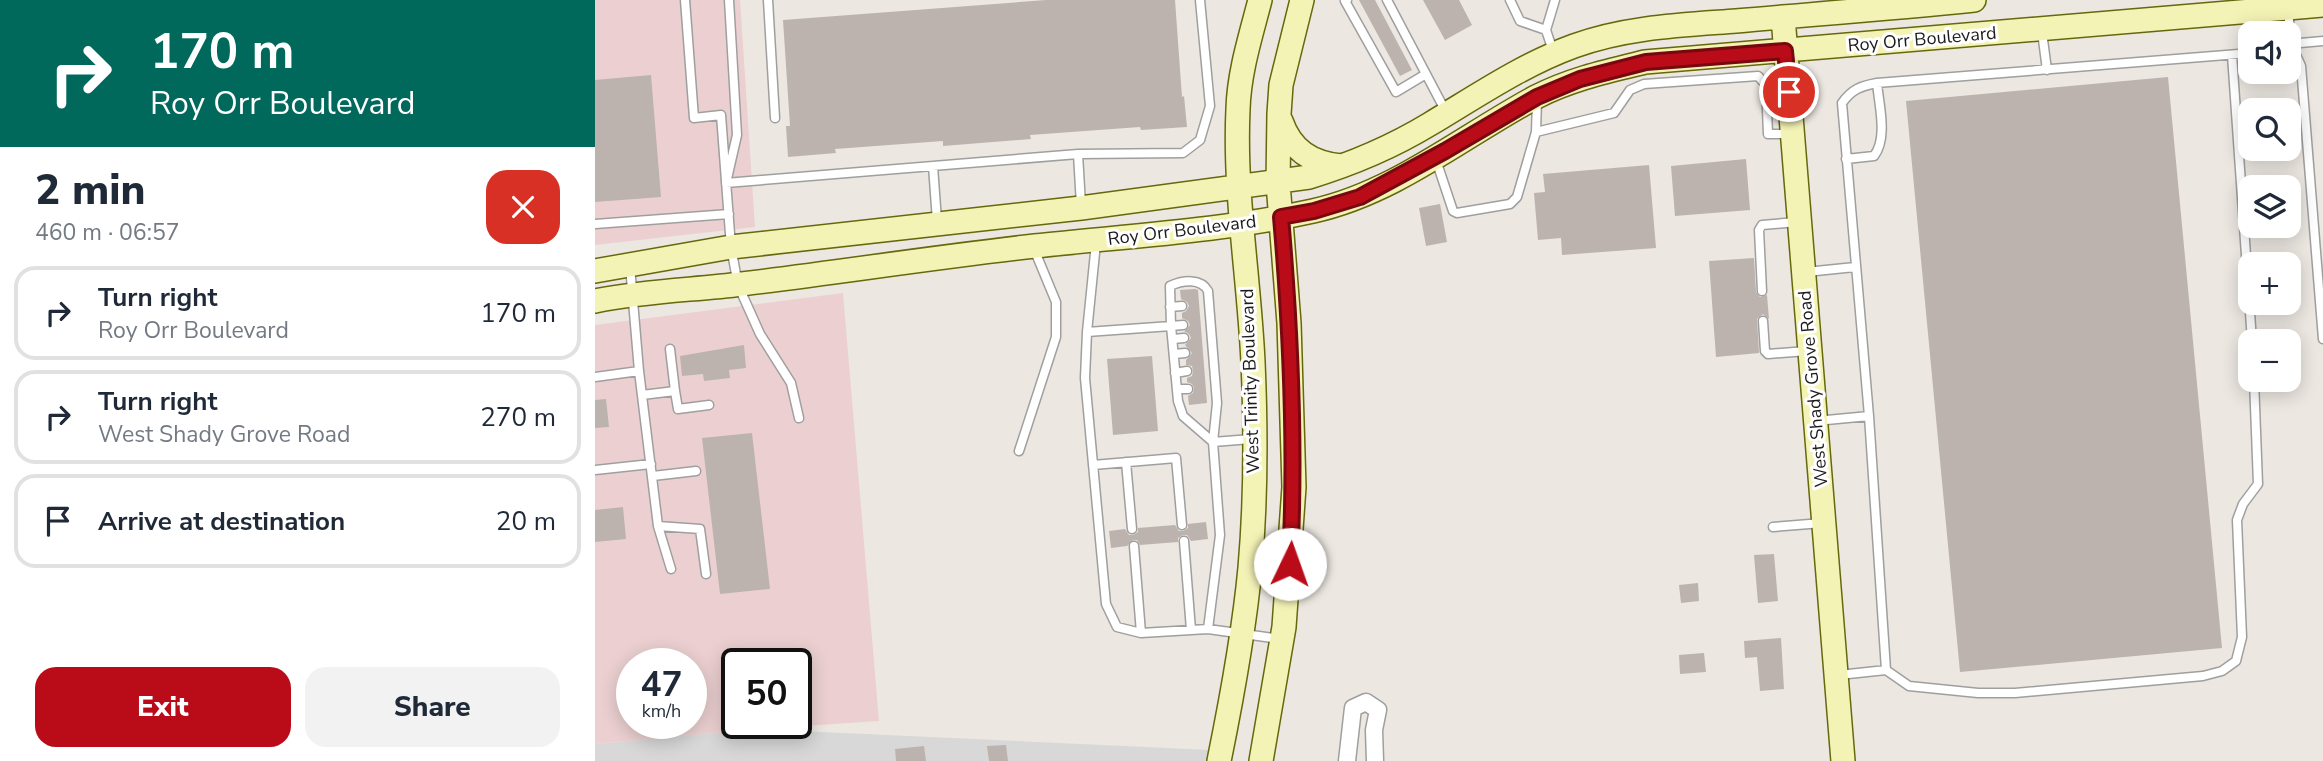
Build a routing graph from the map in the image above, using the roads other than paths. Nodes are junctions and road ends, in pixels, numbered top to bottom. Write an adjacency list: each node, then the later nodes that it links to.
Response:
1 (685, 0): 38 (lane)
2 (729, 0): 38 (lane)
3 (768, 0): 30 (lane)
4 (1200, 0): 33 (lane)
5 (1260, 0): 40 (main road, West Trinity Boulevard)
6 (1302, 0): 29 (main road)
7 (1347, 0): 25 (lane)
8 (1387, 0): 25 (lane)
9 (1510, 0): 16 (lane)
10 (1555, 0): 16 (lane)
11 (1974, 0): 14 (main road, Roy Orr Boulevard)
12 (2274, 5): 13 (main road, Roy Orr Boulevard); 15 (main road, Roy Orr Boulevard)
13 (2323, 5)
14 (1783, 17): 19 (main road, West Shady Grove Road); 20 (main road, Roy Orr Boulevard)
15 (2042, 29): 19 (main road, Roy Orr Boulevard); 24 (lane)
16 (1546, 30): 20 (lane)
17 (2323, 41): 18 (lane)
18 (2301, 43)
19 (1785, 51): 27 (main road, Roy Orr Boulevard); 32 (main road, West Shady Grove Road)
20 (1554, 54): 28 (main road, Roy Orr Boulevard)
21 (2238, 54): 22 (lane)
22 (2232, 55): 24 (lane); 64 (lane)
23 (2301, 66): 68 (lane)
24 (2047, 70): 26 (lane)
25 (1426, 74): 28 (lane)
26 (1877, 83): 35 (lane); 35 (lane)
27 (1537, 97): 31 (lane); 34 (main road, Roy Orr Boulevard)
28 (1447, 113): 37 (main road, Roy Orr Boulevard)
29 (1279, 114): 37 (main road); 39 (main road)
30 (775, 118)
31 (1536, 132): 32 (lane); 34 (lane)
32 (1792, 134): 44 (main road, West Shady Grove Road)
33 (1078, 154): 36 (lane); 41 (lane)
34 (1435, 157): 43 (main road, Roy Orr Boulevard)
35 (1846, 159): 52 (lane)
36 (933, 166): 38 (lane); 46 (lane)
37 (1344, 166): 39 (main road, Roy Orr Boulevard)
38 (726, 183): 42 (lane)
39 (1278, 183): 40 (main road, Roy Orr Boulevard); 43 (main road)
40 (1239, 186): 41 (main road, Roy Orr Boulevard); 47 (main road, West Trinity Boulevard)
41 (1081, 208): 46 (main road, Roy Orr Boulevard)
42 (729, 214): 45 (lane); 49 (lane)
43 (1281, 217): 47 (main road, Roy Orr Boulevard); 110 (main road)
44 (1799, 222): 54 (main road, West Shady Grove Road); 56 (lane)
45 (595, 224)
46 (937, 224): 49 (main road, Roy Orr Boulevard)
47 (1241, 224): 48 (main road, Roy Orr Boulevard); 88 (main road, West Trinity Boulevard)
48 (1097, 240): 50 (main road, Roy Orr Boulevard); 65 (lane)
49 (731, 247): 51 (main road, Roy Orr Boulevard); 55 (lane)
50 (1033, 247): 55 (main road, Roy Orr Boulevard); 90 (lane)
51 (630, 266): 53 (main road, Roy Orr Boulevard); 57 (lane)
52 (1855, 267): 54 (lane); 85 (lane)
53 (595, 271)
54 (1803, 272): 70 (main road, West Shady Grove Road)
55 (738, 285): 57 (main road, Roy Orr Boulevard); 86 (lane)
56 (1762, 290)
57 (633, 293): 58 (main road, Roy Orr Boulevard); 75 (lane)
58 (595, 301)
59 (1182, 306): 60 (lane)
60 (1170, 307): 63 (lane); 73 (lane)
61 (1763, 321): 70 (lane)
62 (1183, 325): 63 (lane)
63 (1171, 326): 65 (lane); 67 (lane)
64 (2251, 329)
65 (1087, 332): 93 (lane)
66 (1184, 338): 67 (lane)
67 (1173, 339): 71 (lane)
68 (2323, 339)
69 (670, 349): 81 (lane)
70 (1809, 351): 87 (main road, West Shady Grove Road)
71 (1174, 354): 72 (lane); 77 (lane)
72 (1185, 354)
73 (1214, 369): 74 (lane); 89 (lane)
74 (1204, 370)
75 (639, 371): 78 (lane); 83 (lane)
76 (1187, 372): 77 (lane)
77 (1175, 373): 80 (lane)
78 (595, 377)
79 (1188, 389): 80 (lane)
80 (1177, 390): 89 (lane)
81 (675, 391): 83 (lane); 84 (lane)
82 (2254, 392): 111 (lane)
83 (642, 394): 92 (lane)
84 (709, 405)
85 (1869, 415): 87 (lane); 111 (lane)
86 (799, 418)
87 (1815, 421): 97 (main road, West Shady Grove Road)
88 (1254, 439): 89 (lane); 108 (main road, West Trinity Boulevard)
89 (1213, 442): 106 (lane)
90 (1019, 451)
91 (1126, 462): 93 (lane); 98 (lane); 101 (lane)
92 (651, 464): 94 (lane); 96 (lane)
93 (1093, 465): 109 (lane)
94 (595, 470)
95 (696, 471): 96 (lane)
96 (653, 476): 99 (lane)
97 (1824, 523): 100 (lane); 112 (main road, West Shady Grove Road)
98 (1182, 524)
99 (658, 526): 104 (lane); 105 (lane)
100 (1773, 527)
101 (1132, 528)
102 (1184, 541): 107 (lane)
103 (1134, 546): 109 (lane)
104 (671, 569)
105 (706, 574)
106 (1208, 629): 107 (lane); 108 (lane)
107 (1191, 630): 109 (lane)
108 (1242, 633): 110 (lane); 113 (main road, West Trinity Boulevard)
109 (1140, 634)
110 (1282, 639): 114 (main road)
111 (1887, 670): 112 (lane)
112 (1836, 675): 117 (main road, West Shady Grove Road)
113 (1219, 761)
114 (1261, 761)
115 (1347, 761): 116 (street)
116 (1375, 761)
117 (1843, 761)

